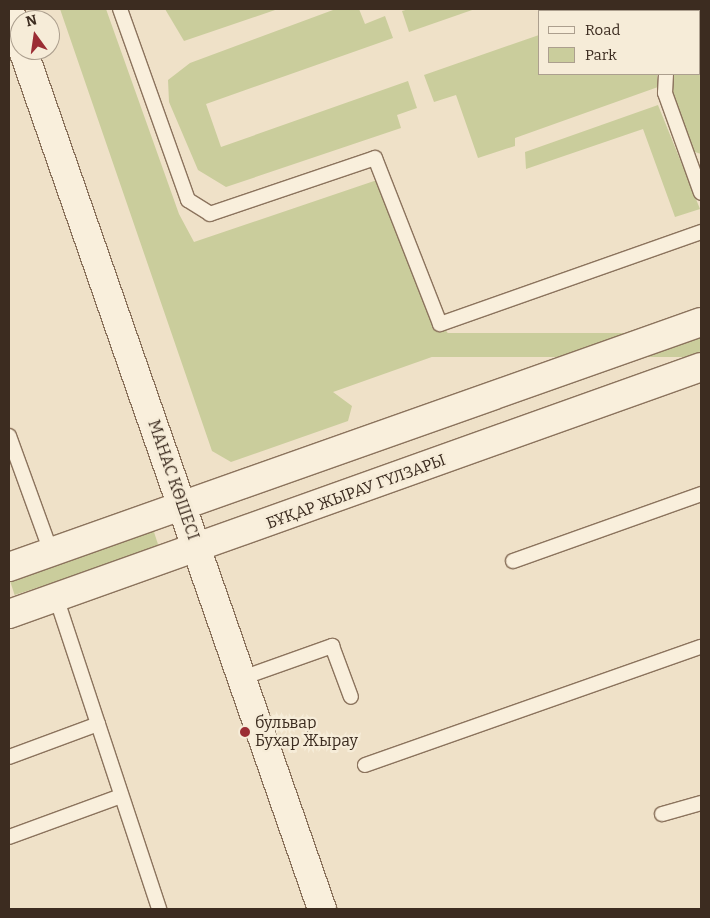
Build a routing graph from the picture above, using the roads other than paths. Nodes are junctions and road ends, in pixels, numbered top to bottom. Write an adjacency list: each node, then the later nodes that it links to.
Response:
1 (120, 9): 5 (lane)
2 (27, 60): 10 (street, МАНАС КӨШЕСІ)
3 (666, 75): 4 (lane)
4 (701, 193)
5 (701, 232)
6 (701, 322): 10 (street)
7 (701, 367): 11 (street, БҰҚАР ЖЫРАУ ГҮЛЗАРЫ)
8 (9, 436): 12 (lane)
9 (701, 494): 13 (lane)
10 (182, 507): 11 (street, МАНАС КӨШЕСІ); 12 (street)
11 (197, 549): 15 (street, БҰҚАР ЖЫРАУ ГҮЛЗАРЫ); 18 (street, МАНАС КӨШЕСІ)
12 (51, 552): 14 (street)
13 (513, 561)
14 (9, 567)
15 (56, 597): 16 (street, БҰҚАР ЖЫРАУ ГҮЛЗАРЫ); 20 (lane)
16 (9, 614)
17 (701, 647): 22 (lane)
18 (242, 678): 19 (lane); 28 (street, МАНАС КӨШЕСІ)
19 (351, 697)
20 (98, 724): 21 (lane); 23 (lane)
21 (9, 756)
22 (365, 765)
23 (121, 796): 26 (lane); 27 (lane)
24 (701, 802): 25 (lane)
25 (662, 814)
26 (9, 837)
27 (159, 909)
28 (322, 909)

